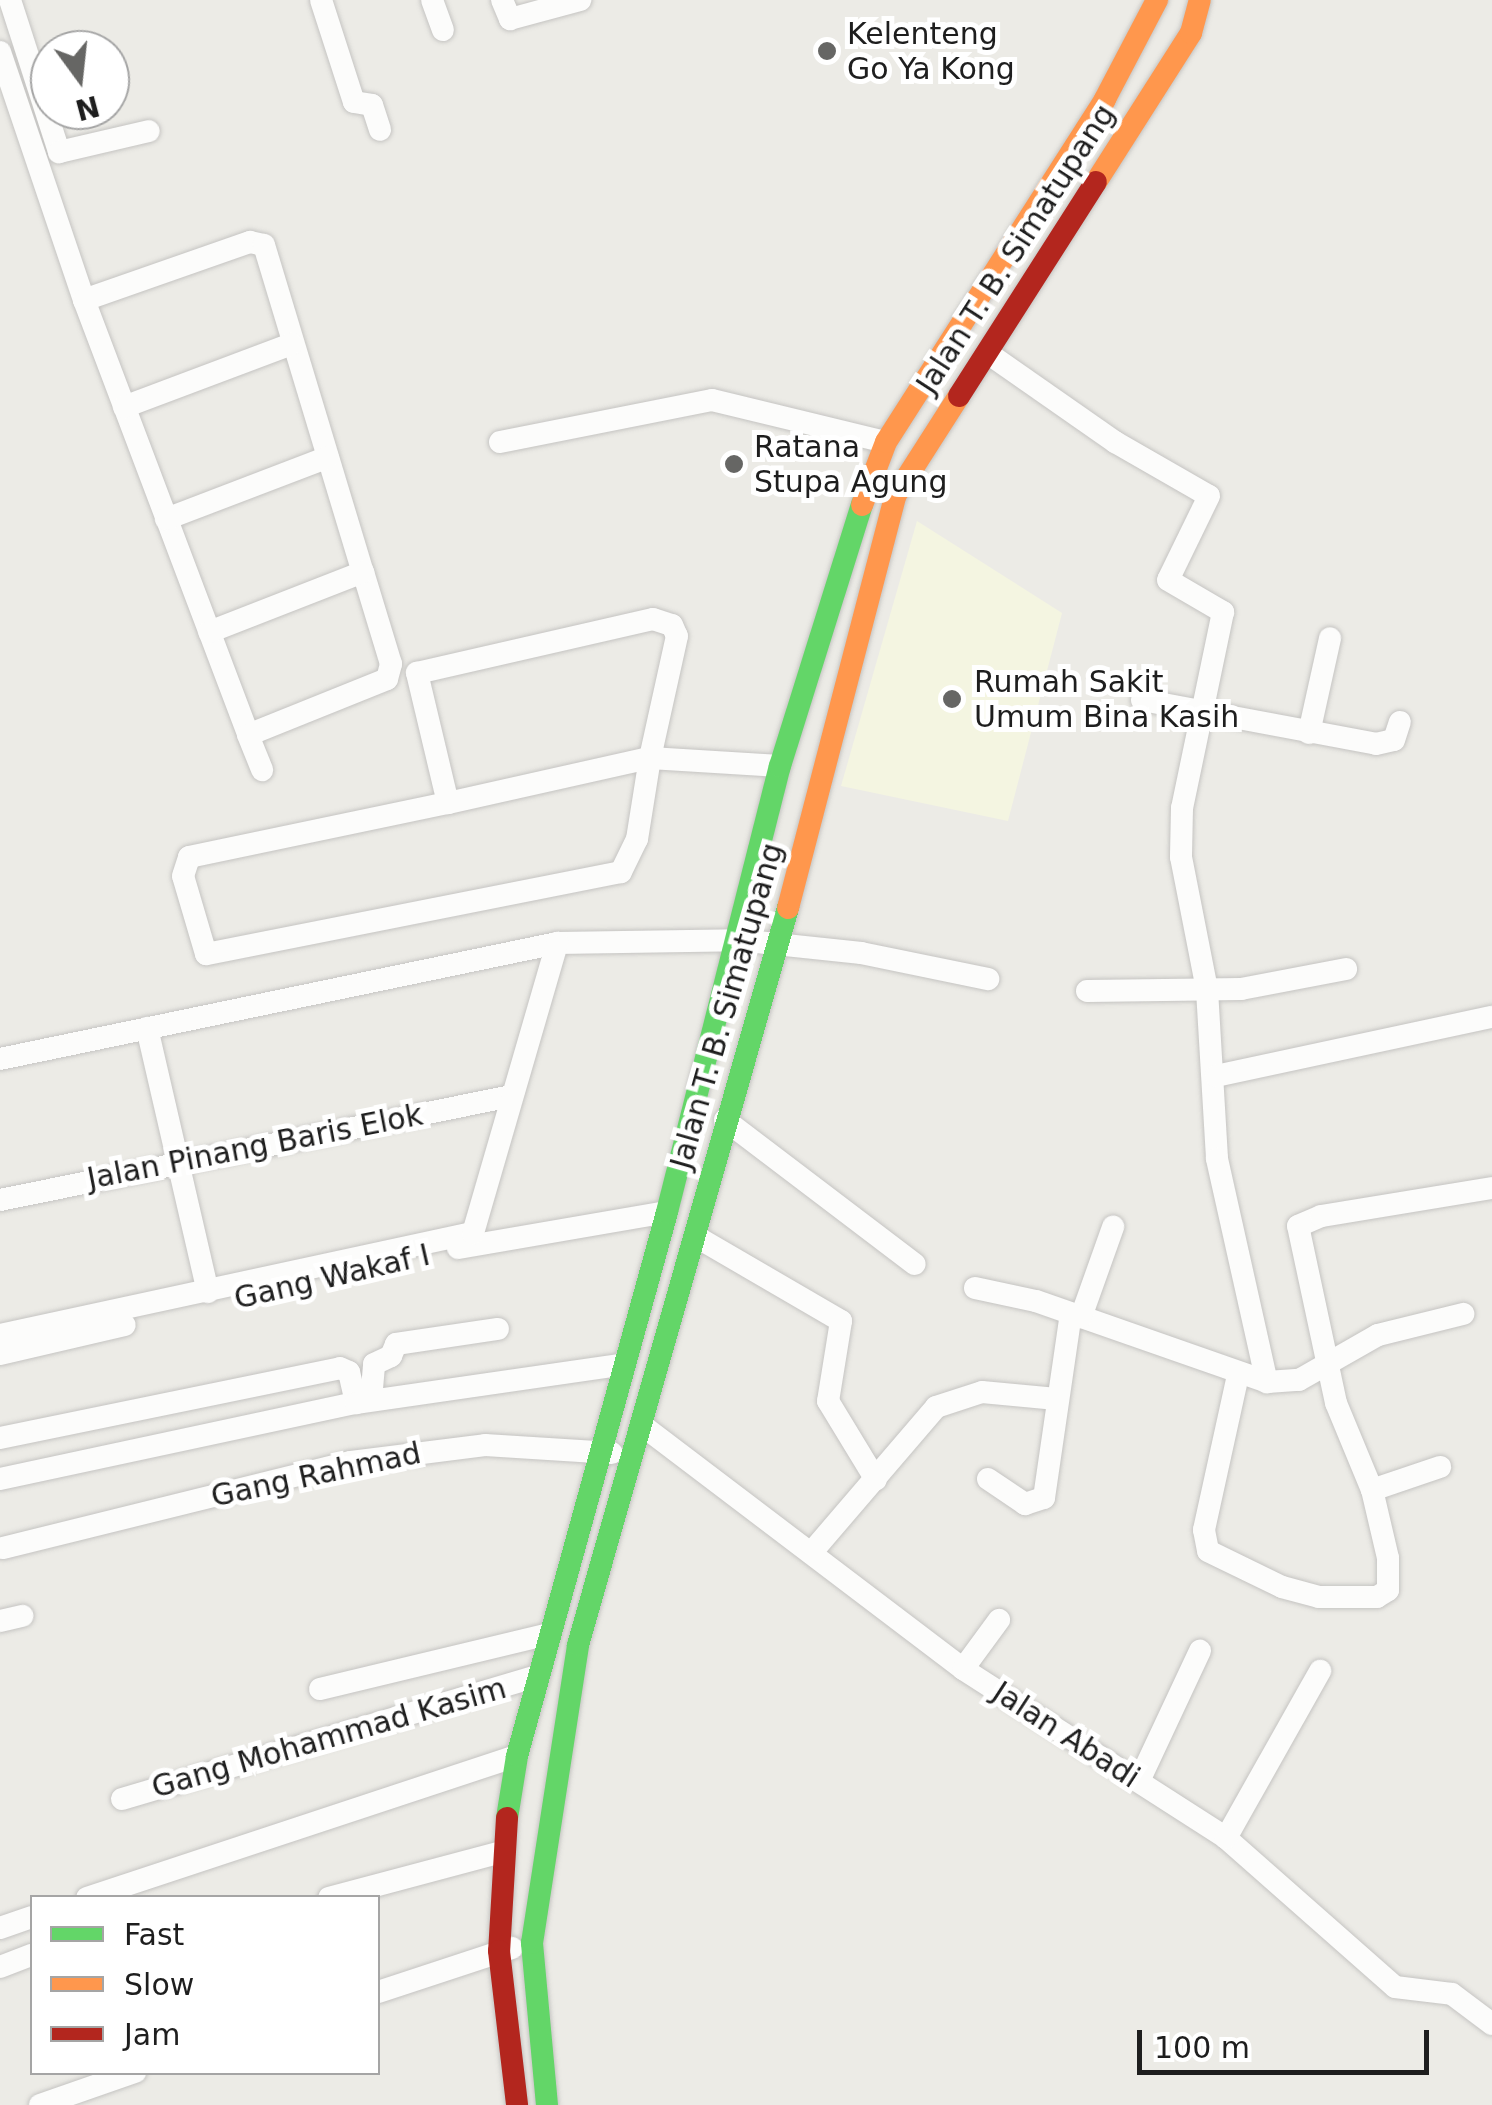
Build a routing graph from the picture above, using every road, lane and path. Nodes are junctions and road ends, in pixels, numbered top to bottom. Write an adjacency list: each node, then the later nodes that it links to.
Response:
1 (10, 0): 11 (street)
2 (321, 0): 10 (street)
3 (432, 0): 8 (street)
4 (502, 0): 5 (street)
5 (580, 0)
6 (1158, 0): 13 (main road, Jalan T. B. Simatupang)
7 (1200, 0): 14 (main road, Jalan T. B. Simatupang)
8 (443, 30)
9 (0, 52): 12 (street)
10 (380, 130)
11 (149, 131)
12 (84, 300): 15 (street); 17 (street)
13 (976, 305): 14 (main road); 19 (main road, Jalan T. B. Simatupang)
14 (1010, 322): 16 (main road, Jalan T. B. Simatupang)
15 (292, 344): 17 (street); 20 (street)
16 (990, 354): 26 (street); 36 (main road, Jalan T. B. Simatupang)
17 (124, 407): 21 (street)
18 (500, 442): 19 (street)
19 (886, 442): 31 (main road, Jalan T. B. Simatupang)
20 (328, 457): 21 (street); 22 (street)
21 (166, 519): 23 (street)
22 (363, 572): 23 (street); 29 (street)
23 (209, 632): 29 (street)
24 (1330, 638): 28 (street)
25 (1142, 700): 26 (street)
26 (1200, 712): 28 (street); 39 (street)
27 (1400, 722): 28 (street)
28 (1310, 733)
29 (248, 735): 32 (street)
30 (650, 758): 31 (street); 33 (street); 33 (street); 33 (street)
31 (780, 766): 34 (main road, Jalan T. B. Simatupang)
32 (262, 770)
33 (448, 803)
34 (738, 940): 35 (street); 36 (street); 50 (main road, Jalan T. B. Simatupang)
35 (558, 943): 42 (street); 45 (street)
36 (779, 944): 38 (street); 46 (main road, Jalan T. B. Simatupang)
37 (1346, 969): 39 (street)
38 (988, 979)
39 (1207, 990): 40 (street); 44 (street)
40 (1088, 991)
41 (1492, 1018): 44 (street)
42 (147, 1028): 43 (street); 47 (street)
43 (0, 1059)
44 (1216, 1076): 64 (street)
45 (511, 1096): 47 (street, Jalan Pinang Baris Elok); 55 (street)
46 (725, 1120): 52 (main road, Jalan T. B. Simatupang); 53 (street)
47 (177, 1161): 49 (street, Jalan Pinang Baris Elok); 55 (street)
48 (1492, 1188): 61 (street)
49 (0, 1200)
50 (667, 1212): 60 (street, Gang Wakaf I); 62 (main road, Jalan T. B. Simatupang)
51 (1113, 1228): 57 (street)
52 (694, 1236): 67 (main road, Jalan T. B. Simatupang); 73 (street)
53 (916, 1264)
54 (975, 1288): 57 (street)
55 (208, 1292): 59 (street)
56 (1463, 1314): 61 (street)
57 (1076, 1316): 63 (street); 65 (street)
58 (498, 1329): 66 (street)
59 (0, 1335)
60 (0, 1354)
61 (1332, 1364): 64 (street); 75 (street)
62 (621, 1365): 66 (street); 69 (main road, Jalan T. B. Simatupang)
63 (1238, 1375): 64 (street); 75 (street)
64 (1268, 1382)
65 (1057, 1399): 73 (street); 74 (street)
66 (363, 1402): 68 (street); 72 (street)
67 (643, 1426): 70 (main road, Jalan T. B. Simatupang); 77 (street, Jalan Abadi)
68 (0, 1438)
69 (603, 1450): 70 (street, Gang Rahmad); 76 (street, Gang Rahmad); 79 (main road, Jalan T. B. Simatupang)
70 (633, 1459): 94 (main road, Jalan T. B. Simatupang)
71 (1440, 1467): 75 (street)
72 (0, 1480)
73 (876, 1480): 77 (street)
74 (988, 1480)
75 (1372, 1490)
76 (3, 1548)
77 (811, 1553): 81 (street, Jalan Abadi)
78 (999, 1620): 81 (street)
79 (549, 1634): 83 (main road, Jalan T. B. Simatupang); 84 (street)
80 (1200, 1651): 86 (street)
81 (962, 1668): 86 (street, Jalan Abadi)
82 (1320, 1671): 88 (street)
83 (535, 1677): 85 (main road, Jalan T. B. Simatupang); 87 (street, Gang Mohammad Kasim)
84 (320, 1689)
85 (517, 1756): 89 (main road, Jalan T. B. Simatupang); 90 (street)
86 (1139, 1781): 88 (street, Jalan Abadi)
87 (122, 1799)
88 (1226, 1838): 99 (street, Jalan Abadi)
89 (502, 1852): 91 (street); 95 (main road, Jalan T. B. Simatupang)
90 (96, 1895)
91 (340, 1895)
92 (30, 1917): 93 (street)
93 (0, 1928)
94 (532, 1943): 95 (street); 103 (main road, Jalan T. B. Simatupang)
95 (498, 1951): 98 (street); 101 (main road, Jalan T. B. Simatupang)
96 (30, 1956): 97 (street)
97 (0, 1966)
98 (380, 1991)
99 (1492, 2024)
100 (126, 2075): 102 (street)
101 (510, 2103)
102 (40, 2105)
103 (547, 2105)

